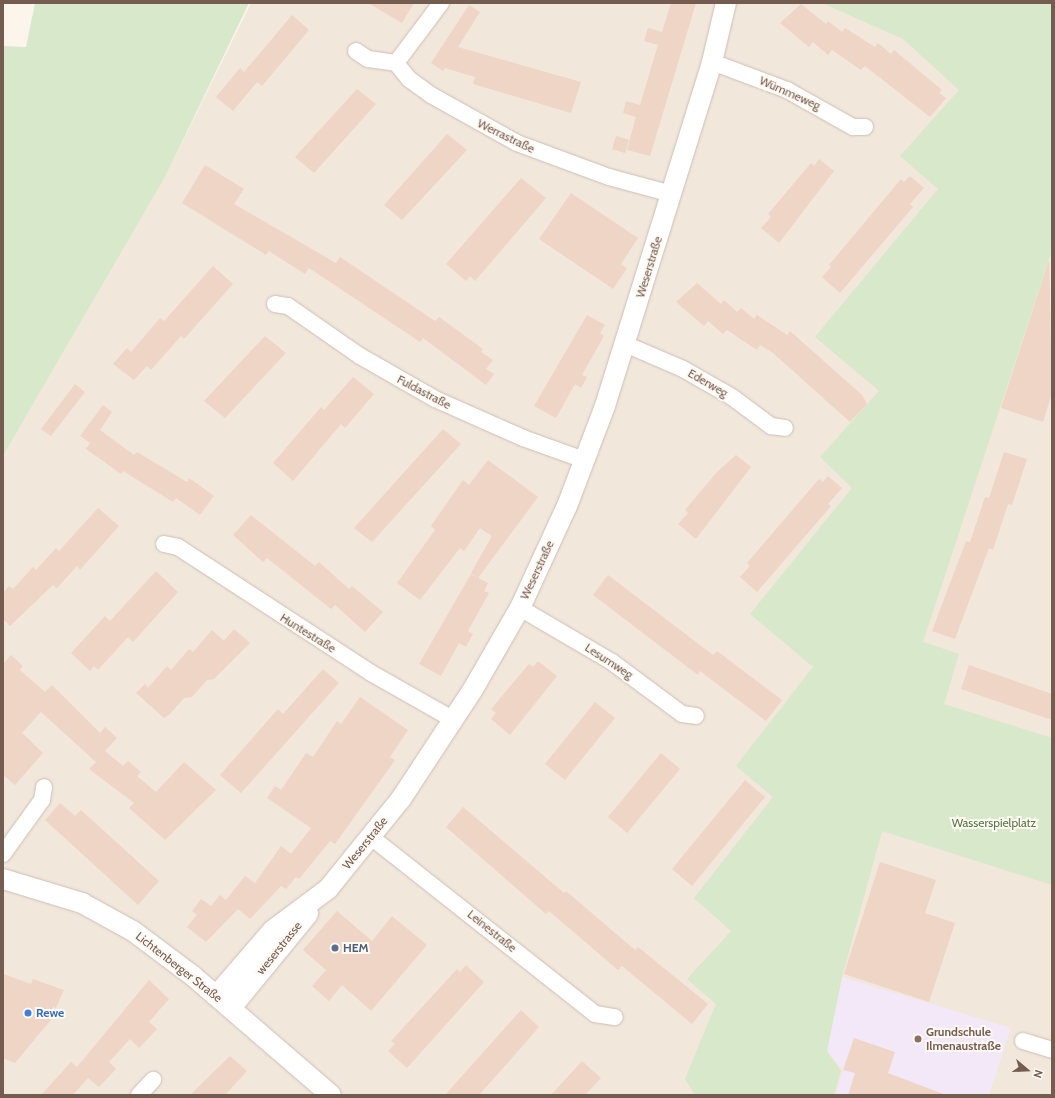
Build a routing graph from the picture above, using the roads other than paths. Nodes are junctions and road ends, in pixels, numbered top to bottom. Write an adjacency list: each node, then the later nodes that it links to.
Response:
1 (441, 3): 6 (street)
2 (726, 3): 5 (street, Weserstraße)
3 (738, 3): 5 (street, Weserstraße)
4 (356, 50): 6 (street)
5 (712, 62): 7 (street, Wümmeweg); 8 (street, Weserstraße)
6 (396, 63): 8 (street, Werrastraße)
7 (865, 127)
8 (672, 194): 10 (street, Weserstraße)
9 (275, 304): 12 (street, Fuldastraße)
10 (625, 344): 11 (street, Ederweg); 12 (street, Weserstraße)
11 (785, 428)
12 (584, 460): 14 (street, Weserstraße)
13 (164, 544): 16 (street, Huntestraße)
14 (520, 608): 15 (street, Lesumweg); 16 (street, Weserstraße)
15 (696, 716)
16 (454, 720): 18 (street, Weserstraße)
17 (44, 787): 19 (street)
18 (371, 837): 21 (street, Weserstraße); 23 (street, Leinestraße)
19 (3, 854)
20 (3, 879): 22 (street, Lichtenberger Straße)
21 (328, 889): 22 (street, weserstrasse)
22 (224, 1002): 28 (street, Lichtenberger Straße)
23 (615, 1016)
24 (1023, 1041): 25 (street)
25 (1052, 1050)
26 (153, 1080): 27 (street)
27 (139, 1095)
28 (331, 1095)

